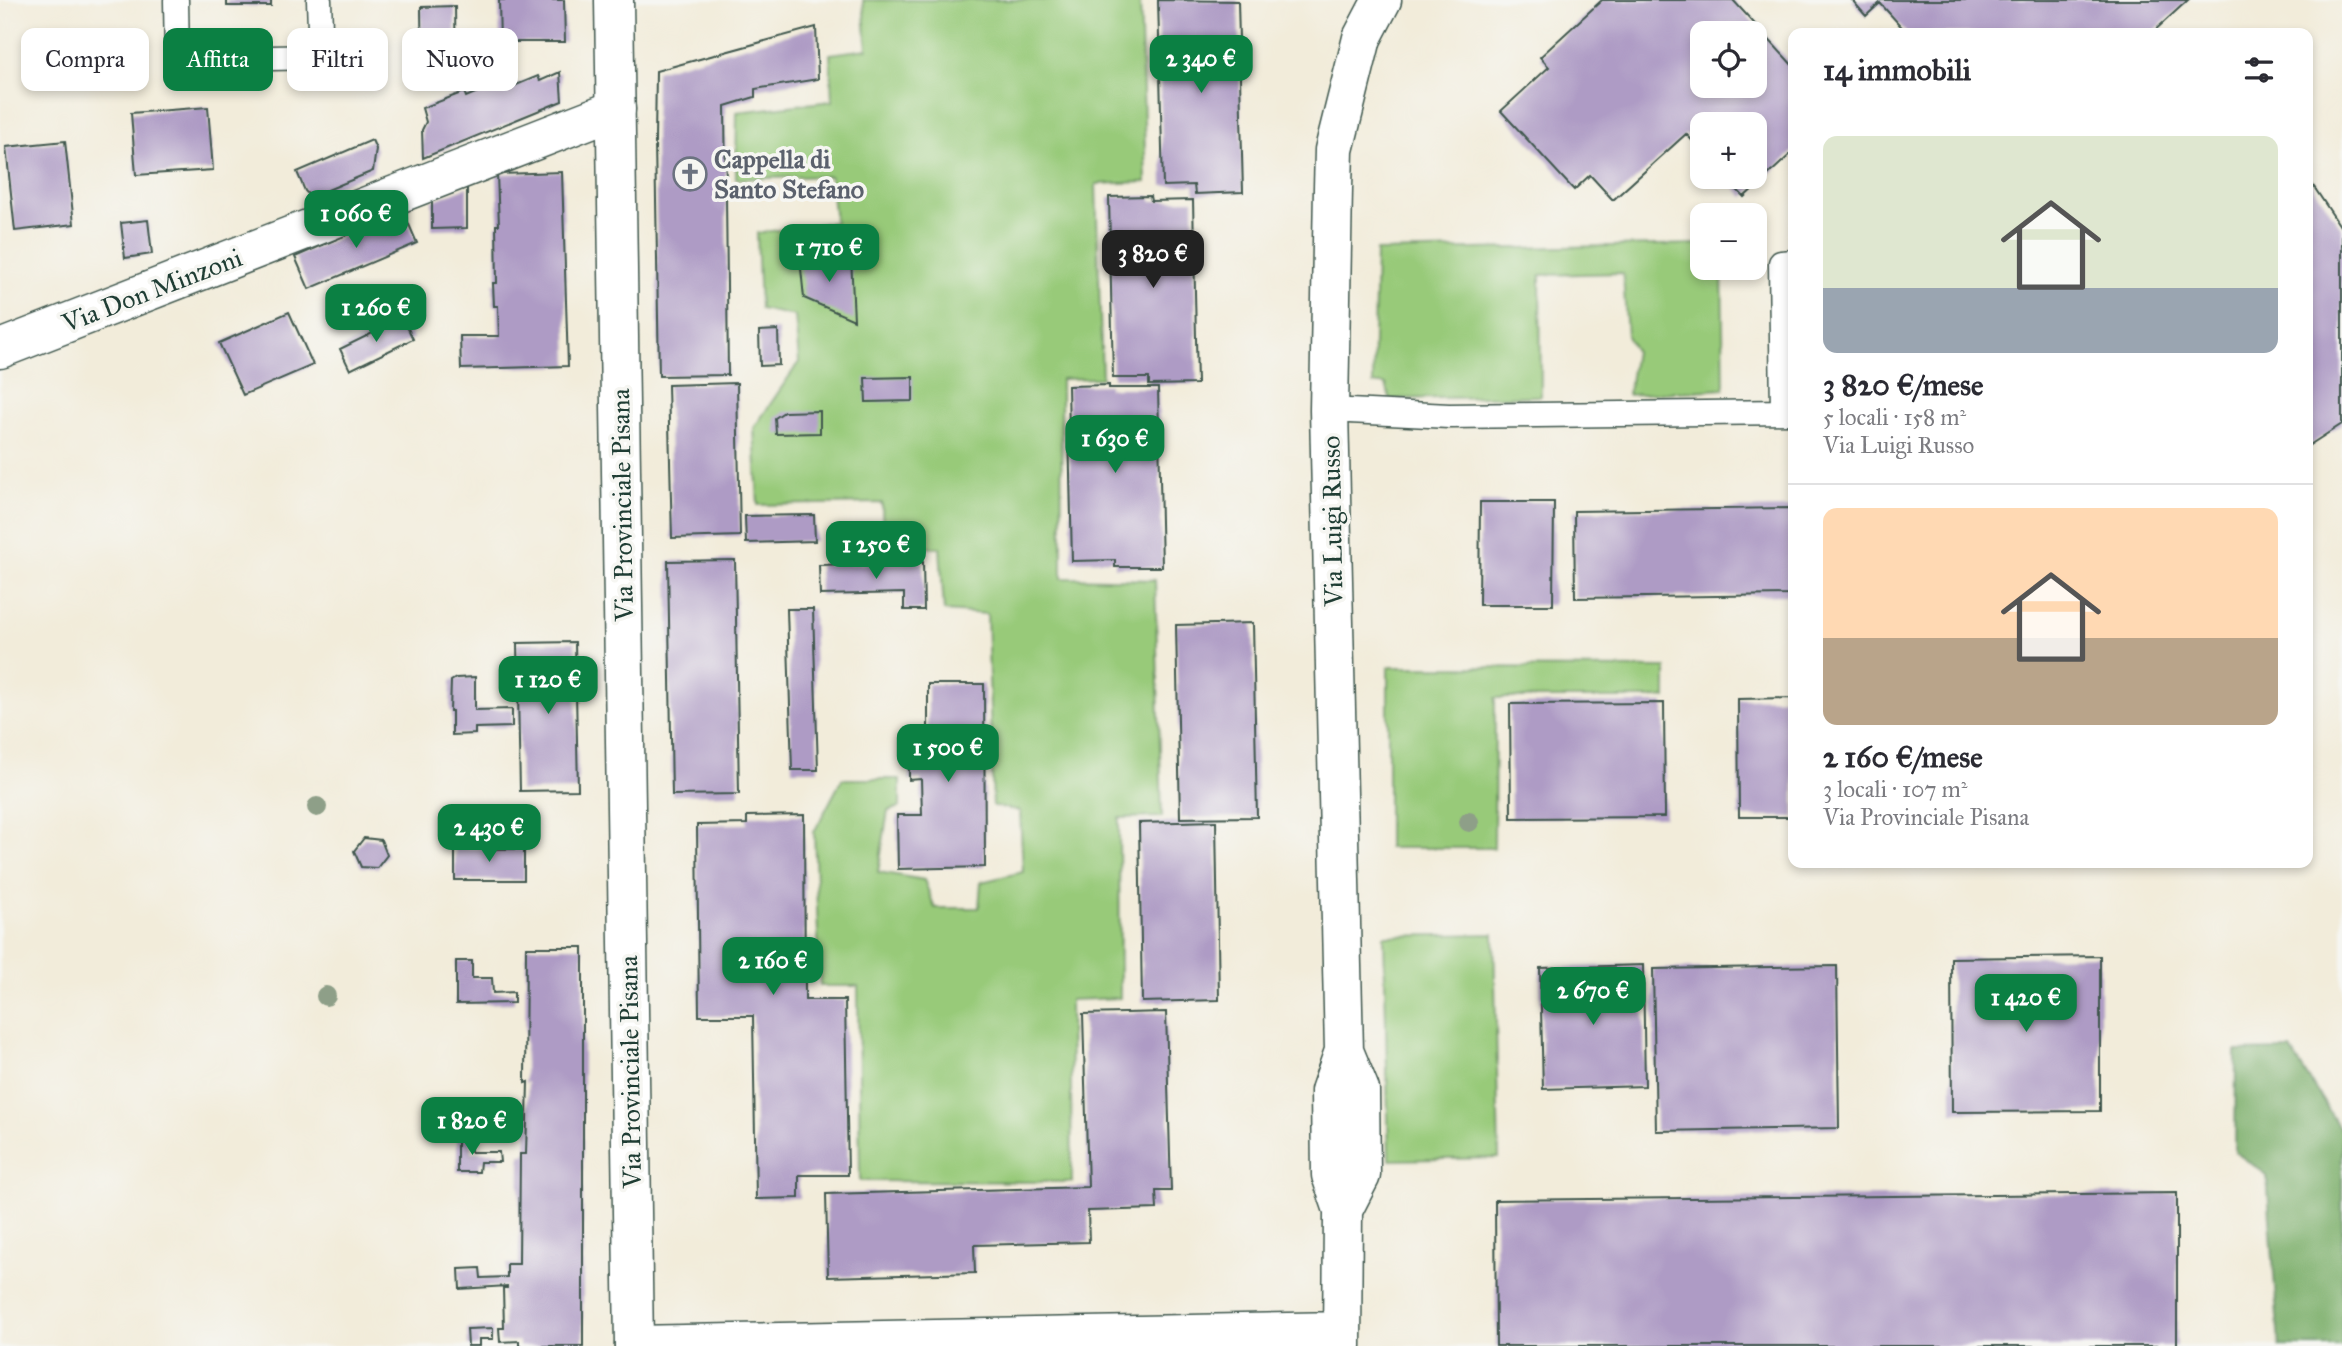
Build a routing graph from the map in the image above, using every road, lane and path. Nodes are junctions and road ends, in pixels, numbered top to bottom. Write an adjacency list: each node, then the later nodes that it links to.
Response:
1 (176, 0): 2 (lane)
2 (320, 0)
3 (614, 0): 5 (street, Via Provinciale Pisana)
4 (1382, 0): 8 (street, Via Luigi Russo)
5 (616, 109): 7 (street, Via Don Minzoni); 12 (street, Via Provinciale Pisana)
6 (1788, 262): 9 (lane)
7 (0, 349)
8 (1329, 410): 9 (lane); 10 (street, Via Luigi Russo)
9 (1788, 412)
10 (1342, 1338): 11 (street)
11 (1047, 1341): 12 (street)
12 (634, 1345)

